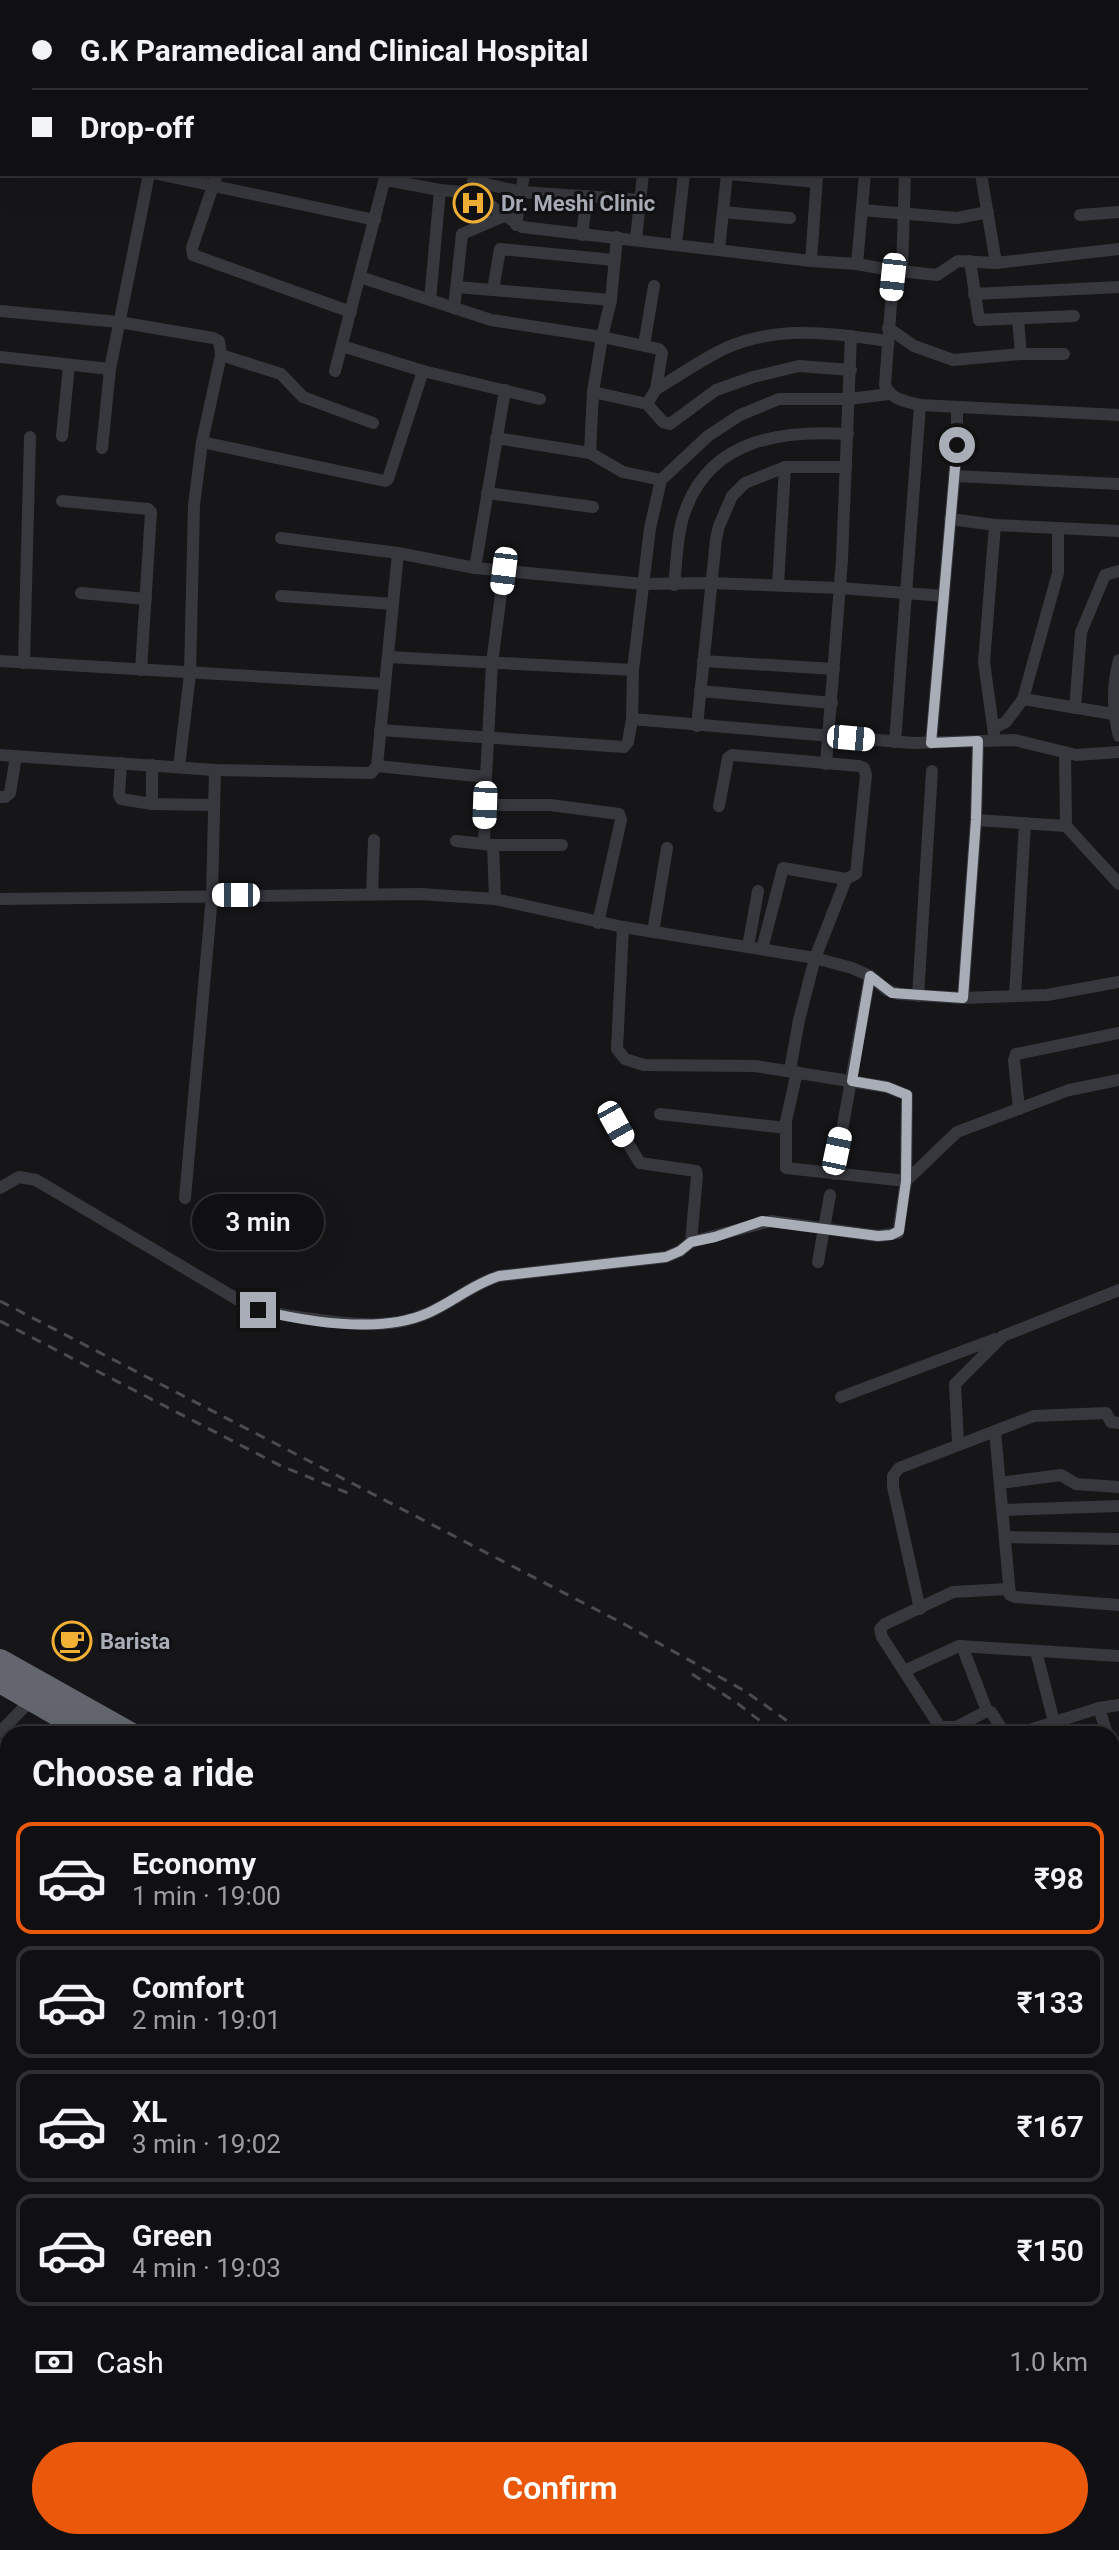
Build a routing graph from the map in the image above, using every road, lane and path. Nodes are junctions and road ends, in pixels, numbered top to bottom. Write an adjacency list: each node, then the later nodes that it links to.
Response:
1 (149, 176): 54 (street)
2 (177, 176): 13 (street)
3 (524, 176): 16 (street)
4 (643, 176): 18 (street)
5 (684, 176): 32 (street)
6 (727, 176): 20 (street)
7 (772, 176): 12 (street)
8 (865, 176): 19 (street)
9 (905, 176): 23 (street)
10 (981, 176): 21 (street)
11 (386, 177): 15 (street); 27 (street)
12 (816, 178): 36 (street)
13 (215, 180): 27 (street); 51 (street)
14 (473, 183): 15 (street); 16 (street); 25 (street)
15 (440, 190): 47 (street)
16 (522, 192): 17 (street); 28 (street)
17 (587, 196): 18 (street); 29 (street)
18 (640, 200): 31 (street)
19 (862, 210): 23 (street); 39 (street)
20 (723, 212): 26 (street); 33 (street)
21 (988, 212): 23 (street); 38 (street)
22 (1119, 212): 24 (street)
23 (904, 214): 40 (street)
24 (1080, 215)
25 (504, 216): 28 (street); 43 (street)
26 (790, 218)
27 (375, 220): 41 (street)
28 (516, 225): 29 (street)
29 (582, 235): 30 (street)
30 (617, 237): 31 (street); 35 (street)
31 (636, 239): 32 (street)
32 (676, 244): 33 (street)
33 (719, 249): 36 (street)
34 (1119, 249): 38 (street)
35 (614, 260): 45 (street); 48 (street)
36 (811, 261): 39 (street)
37 (970, 261): 38 (street); 40 (street); 46 (street)
38 (996, 263)
39 (857, 264): 40 (street)
40 (896, 271): 55 (street)
41 (360, 277): 47 (street); 51 (street)
42 (654, 286): 58 (street)
43 (457, 287): 45 (street); 49 (street)
44 (1119, 287): 46 (street)
45 (493, 290): 48 (street)
46 (974, 294): 53 (street)
47 (430, 300): 49 (street)
48 (611, 300): 57 (street)
49 (454, 308): 57 (street)
50 (0, 311): 54 (street)
51 (351, 312): 59 (street)
52 (1074, 316): 53 (street)
53 (1018, 319): 60 (street)
54 (119, 322): 62 (street); 65 (street)
55 (888, 334): 56 (street); 60 (street); 72 (street)
56 (851, 336): 66 (street); 69 (street)
57 (602, 337): 58 (street); 71 (street)
58 (644, 345): 69 (street)
59 (342, 346): 67 (street); 68 (street)
60 (1021, 354): 61 (street)
61 (1064, 354)
62 (221, 355): 79 (street); 84 (street)
63 (0, 357): 64 (street)
64 (69, 365): 65 (street); 81 (street)
65 (110, 369): 85 (street)
66 (851, 370): 74 (street); 75 (street)
67 (335, 371)
68 (423, 371): 70 (street); 84 (street)
69 (656, 389): 75 (street)
70 (505, 390): 73 (street); 83 (street)
71 (593, 392): 75 (street); 86 (street)
72 (889, 394): 74 (street); 76 (street)
73 (540, 399)
74 (849, 399): 80 (street); 90 (street)
75 (647, 404)
76 (920, 405): 77 (street); 109 (street)
77 (957, 407): 78 (street); 89 (street)
78 (1119, 415)
79 (373, 423)
80 (848, 434): 88 (street); 106 (street)
81 (62, 436)
82 (30, 437): 119 (street)
83 (496, 438): 86 (street); 92 (street)
84 (202, 442): 124 (street)
85 (102, 448)
86 (590, 453): 90 (street)
87 (785, 467): 88 (street); 104 (street); 107 (street)
88 (846, 467): 108 (street)
89 (954, 476): 91 (street); 95 (street)
90 (661, 480): 105 (street)
91 (1119, 484)
92 (487, 493): 94 (street); 101 (street)
93 (62, 501): 113 (street)
94 (593, 507)
95 (950, 519): 96 (street); 112 (street)
96 (995, 525): 97 (street); 134 (street)
97 (1058, 528): 98 (street); 127 (street)
98 (1119, 531)
99 (281, 538): 100 (street)
100 (398, 553): 101 (street); 114 (street)
101 (475, 568): 102 (street)
102 (504, 571): 105 (street); 120 (street)
103 (1119, 571): 129 (street)
104 (710, 583): 106 (street); 107 (street); 118 (street)
105 (643, 584): 106 (street); 123 (street)
106 (674, 585)
107 (778, 585): 108 (street)
108 (840, 588): 109 (street); 121 (street)
109 (907, 592): 112 (street); 139 (street)
110 (81, 593): 113 (street)
111 (281, 596): 114 (street)
112 (944, 596): 140 (street)
113 (146, 599): 122 (street)
114 (393, 604): 115 (street)
115 (388, 657): 120 (street); 125 (street)
116 (1119, 660): 130 (street)
117 (0, 661): 119 (street)
118 (703, 661): 121 (street); 126 (street)
119 (24, 663): 122 (street)
120 (492, 663): 123 (street); 137 (street)
121 (834, 669): 128 (street)
122 (141, 670): 124 (street)
123 (633, 670): 131 (street)
124 (190, 674): 125 (street); 149 (street)
125 (385, 684): 133 (street)
126 (700, 691): 128 (street); 132 (street)
127 (1023, 699): 129 (street); 134 (street)
128 (832, 703): 135 (street)
129 (1075, 708): 130 (street)
130 (1113, 714): 136 (street)
131 (632, 719): 132 (street); 137 (street)
132 (697, 726): 135 (street)
133 (380, 730): 137 (street); 148 (street)
134 (995, 734): 138 (street); 141 (street)
135 (830, 736): 139 (street); 146 (street)
136 (1119, 736)
137 (488, 739): 152 (street)
138 (978, 741): 140 (street); 158 (street)
139 (895, 742): 140 (street)
140 (931, 743)
141 (1065, 752): 142 (street); 160 (street)
142 (1119, 752)
143 (0, 755): 144 (street)
144 (16, 756): 145 (street); 153 (street)
145 (121, 763): 147 (street); 154 (street)
146 (826, 764): 157 (street); 166 (street)
147 (152, 765): 149 (street); 154 (street)
148 (377, 766): 150 (street); 152 (street)
149 (179, 767): 150 (street)
150 (215, 770): 155 (street)
151 (932, 771): 182 (street)
152 (486, 777): 156 (street)
153 (0, 797)
154 (152, 804): 155 (street)
155 (214, 805): 170 (street)
156 (485, 805): 163 (street); 173 (street)
157 (719, 806)
158 (976, 820): 159 (street); 183 (street)
159 (1025, 823): 160 (street); 181 (street)
160 (1066, 826): 167 (street)
161 (374, 840): 169 (street)
162 (456, 841): 163 (street)
163 (488, 845): 164 (street); 172 (street)
164 (562, 845)
165 (667, 848): 175 (street)
166 (846, 879): 177 (street); 178 (street)
167 (1119, 884)
168 (758, 891): 176 (street)
169 (372, 894): 170 (street); 172 (street)
170 (212, 896): 171 (street); 196 (street)
171 (0, 899)
172 (495, 899): 173 (street)
173 (598, 923): 174 (street)
174 (623, 927): 175 (street); 185 (street)
175 (653, 932): 176 (street)
176 (748, 947): 177 (street)
177 (762, 949): 178 (street)
178 (815, 958): 179 (street); 185 (street)
179 (870, 976): 182 (street); 187 (street)
180 (1119, 982): 181 (street)
181 (1015, 995): 183 (street)
182 (918, 996): 183 (street)
183 (963, 998)
184 (1119, 1033): 188 (street)
185 (794, 1071): 187 (street); 191 (street)
186 (1119, 1080): 188 (street)
187 (852, 1081): 192 (street); 193 (street)
188 (1019, 1109): 193 (street)
189 (660, 1114): 191 (street)
190 (616, 1124): 198 (street)
191 (786, 1128): 192 (street)
192 (834, 1174): 193 (street)
193 (906, 1181): 197 (street)
194 (0, 1188): 198 (street)
195 (830, 1195): 197 (street)
196 (185, 1198)
197 (825, 1229): 198 (street); 199 (street)
198 (691, 1242)
199 (818, 1262)
200 (1119, 1290): 201 (street)
201 (1003, 1336): 202 (street); 205 (street)
202 (841, 1397)
203 (1119, 1423): 204 (street)
204 (995, 1431): 205 (street); 206 (street)
205 (958, 1443): 214 (street)
206 (1000, 1483): 207 (street); 209 (street)
207 (1119, 1487)
208 (1119, 1506): 209 (street)
209 (1003, 1510): 210 (street)
210 (1006, 1537): 211 (street); 212 (street)
211 (1119, 1539)
212 (1008, 1589): 213 (street); 214 (street)
213 (1119, 1605)
214 (920, 1609): 219 (street)
215 (962, 1646): 216 (street); 219 (street); 224 (street)
216 (1036, 1651): 217 (street); 225 (street)
217 (1119, 1656)
218 (0, 1661): 228 (highway)
219 (904, 1671): 229 (street)
220 (0, 1681): 221 (highway)
221 (32, 1699): 226 (street); 227 (highway)
222 (1119, 1705): 223 (street)
223 (1099, 1708): 225 (street); 233 (street)
224 (987, 1711): 230 (street); 231 (street)
225 (1054, 1722): 232 (street)
226 (6, 1726)
227 (78, 1726)
228 (116, 1726)
229 (939, 1726)
230 (958, 1726)
231 (1000, 1726)
232 (1042, 1726)
233 (1105, 1726)

